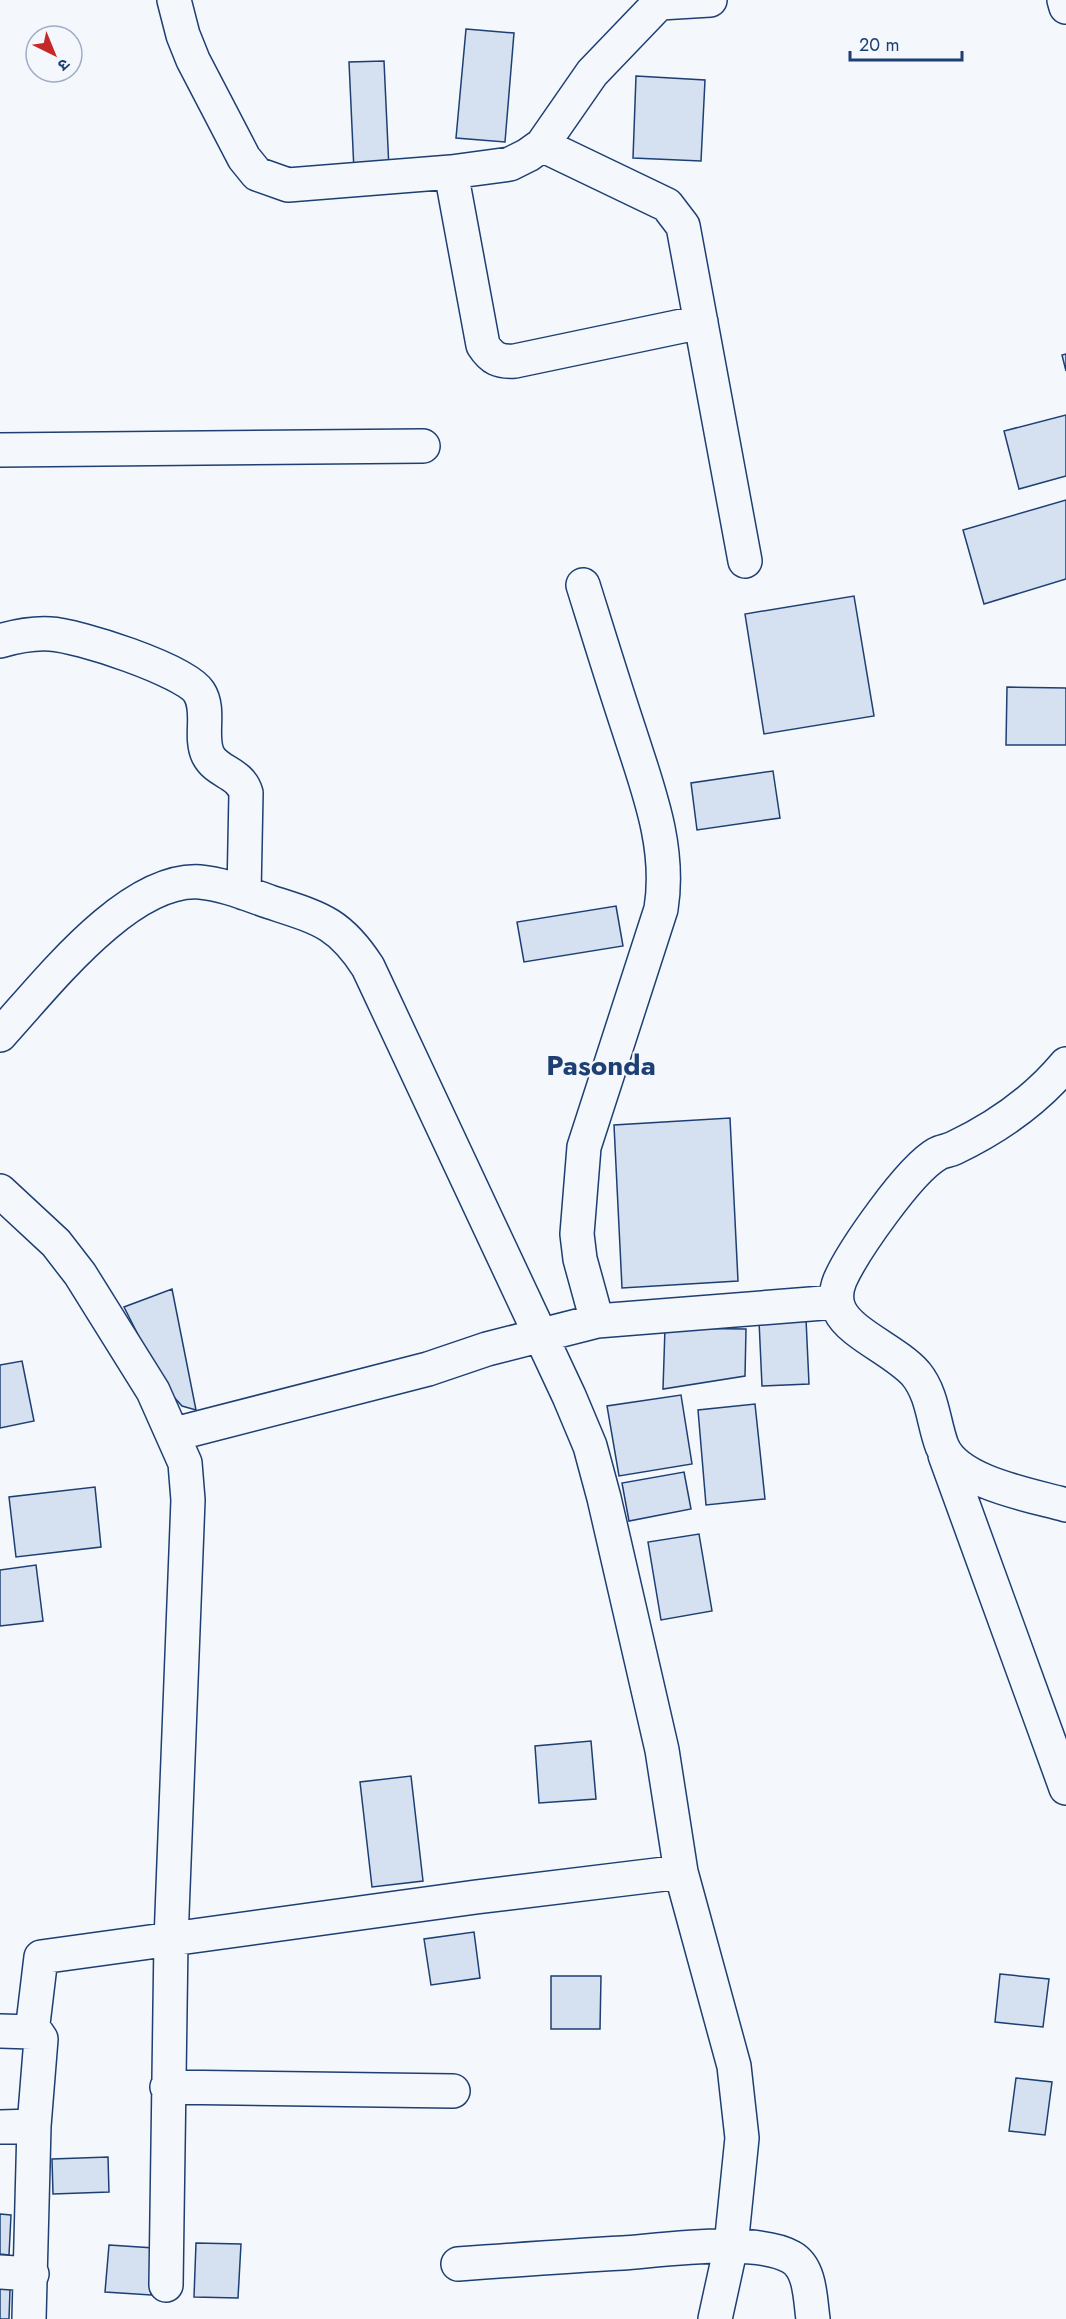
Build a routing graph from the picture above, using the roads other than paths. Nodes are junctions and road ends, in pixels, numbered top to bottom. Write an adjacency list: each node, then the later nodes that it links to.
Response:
1 (174, 0): 7 (street)
2 (710, 0): 4 (street)
3 (1064, 0): 5 (street)
4 (661, 2): 6 (street)
5 (1066, 7)
6 (542, 145): 7 (street); 8 (street)
7 (451, 172): 8 (street)
8 (701, 322): 11 (street)
9 (423, 446): 10 (street)
10 (0, 450)
11 (745, 561)
12 (582, 585): 19 (street)
13 (0, 641): 14 (street)
14 (244, 893): 15 (street); 20 (street)
15 (0, 1035)
16 (1066, 1064): 18 (street)
17 (0, 1191): 21 (street)
18 (836, 1302): 19 (street); 22 (street)
19 (597, 1321): 20 (street)
20 (539, 1334): 21 (street); 25 (street)
21 (175, 1434): 26 (street)
22 (943, 1448): 23 (street); 24 (street)
23 (1066, 1505)
24 (1066, 1788)
25 (681, 1872): 26 (street); 33 (street)
26 (171, 1940): 28 (street); 29 (street)
27 (0, 2031): 28 (street)
28 (32, 2032): 31 (street)
29 (167, 2087): 30 (street); 37 (street)
30 (453, 2091)
31 (34, 2126): 32 (street); 36 (street)
32 (0, 2127)
33 (731, 2246): 34 (street); 39 (street); 40 (street)
34 (458, 2264)
35 (0, 2272): 36 (street)
36 (32, 2274): 38 (street)
37 (166, 2285)
38 (29, 2319)
39 (716, 2319)
40 (813, 2319)

